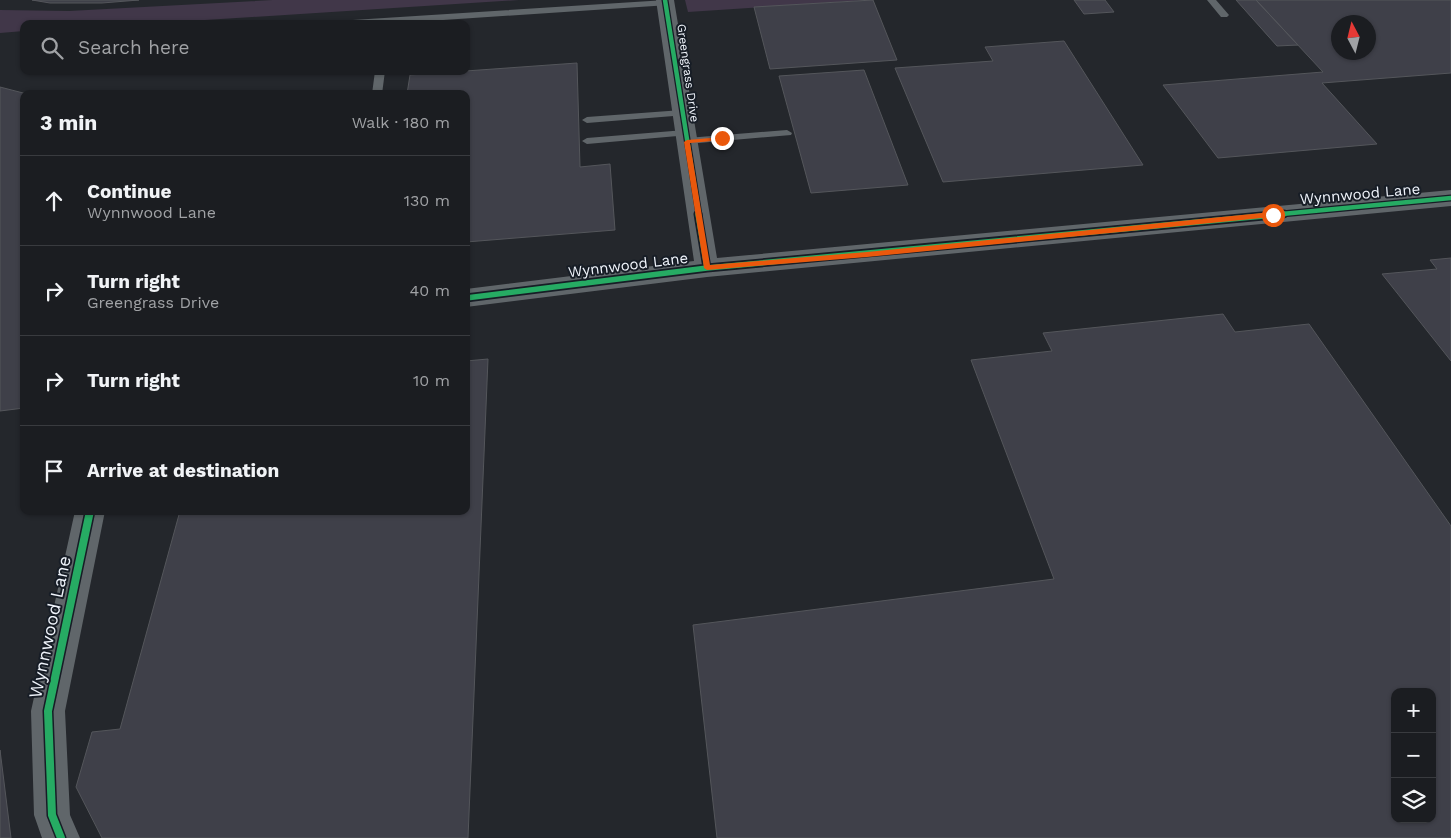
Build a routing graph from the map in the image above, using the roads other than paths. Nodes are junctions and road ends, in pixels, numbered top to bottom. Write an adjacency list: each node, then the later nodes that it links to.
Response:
1 (1211, 0): 3 (lane)
2 (666, 2): 4 (lane); 8 (street, Greengrass Drive)
3 (1224, 15)
4 (397, 20)
5 (379, 75): 6 (lane)
6 (377, 90)
7 (587, 120): 8 (lane)
8 (685, 129): 9 (lane); 10 (lane); 12 (street, Greengrass Drive)
9 (788, 133)
10 (587, 141)
11 (1451, 198): 12 (street, Wynnwood Lane)
12 (707, 268): 13 (street, Wynnwood Lane)
13 (470, 298)
14 (89, 515): 15 (street, Wynnwood Lane)
15 (61, 838)

